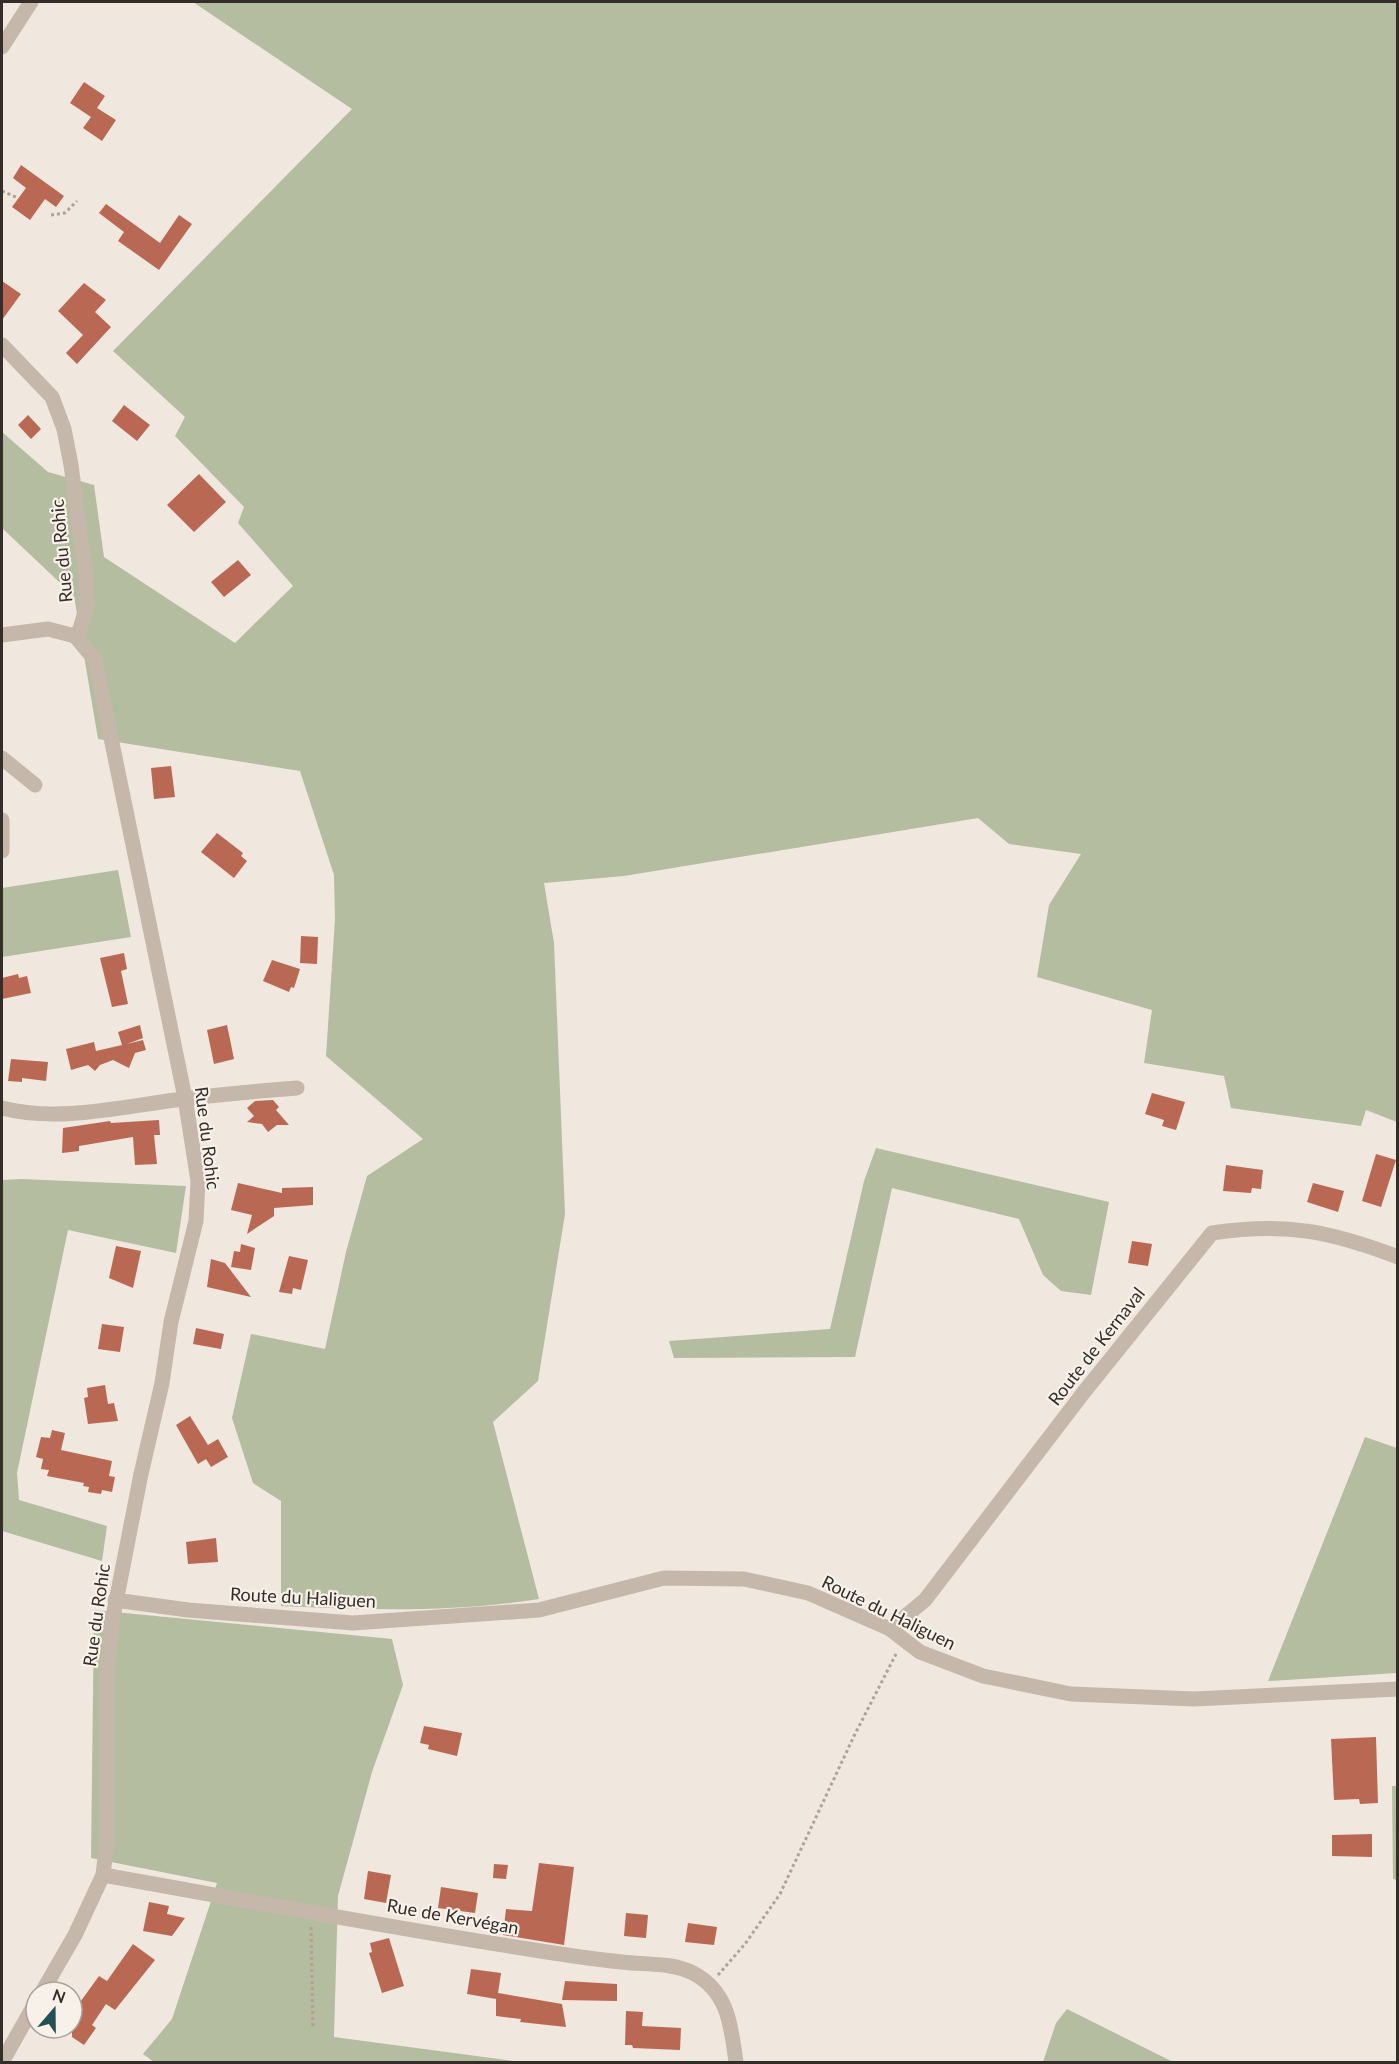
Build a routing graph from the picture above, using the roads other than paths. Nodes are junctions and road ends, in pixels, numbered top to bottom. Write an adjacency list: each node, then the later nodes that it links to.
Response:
1 (31, 2): 2 (street)
2 (2, 47)
3 (2, 345): 5 (street, Rue du Rohic)
4 (2, 635): 5 (street)
5 (75, 636): 11 (street, Rue du Rohic)
6 (2, 758): 7 (street)
7 (35, 785)
8 (2, 820): 9 (street)
9 (2, 851)
10 (297, 1088): 11 (street)
11 (185, 1098): 12 (street); 14 (street, Rue du Rohic)
12 (2, 1108)
13 (1398, 1257): 15 (street, Route de Kernaval)
14 (115, 1600): 15 (street, Route du Haliguen); 17 (street, Rue du Rohic)
15 (890, 1629): 16 (street, Route du Haliguen)
16 (1398, 1689)
17 (103, 1875): 18 (street, Rue du Rohic); 22 (street, Rue de Kervégan)
18 (49, 1980)
19 (24, 2019): 20 (street)
20 (6, 2044): 21 (street)
21 (2, 2062)
22 (736, 2062)

